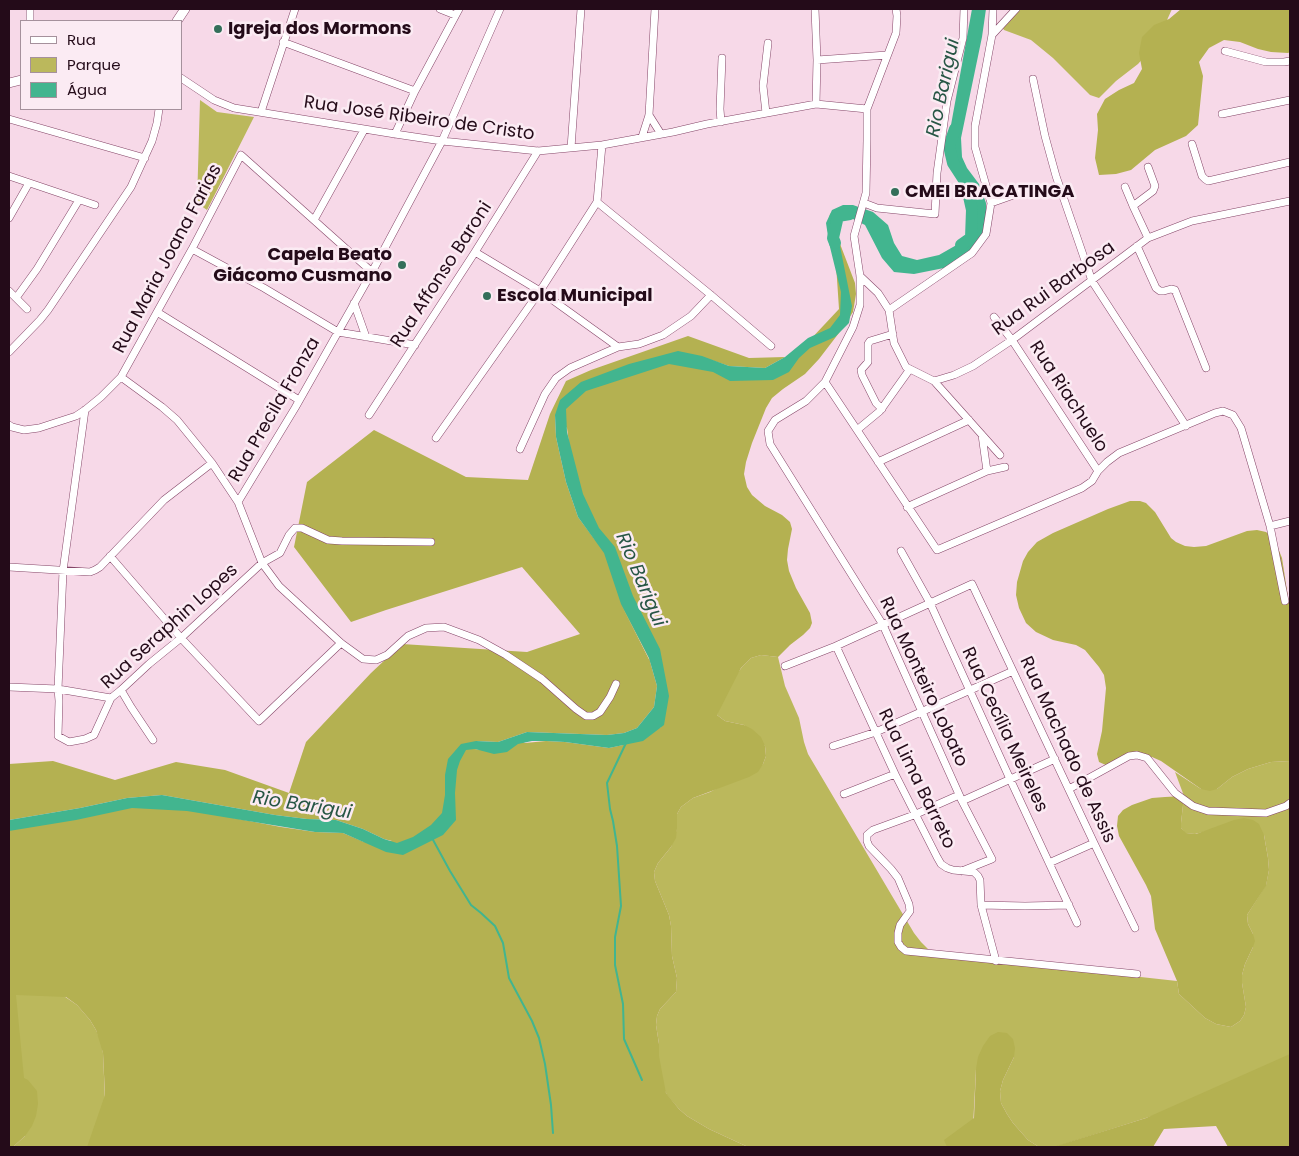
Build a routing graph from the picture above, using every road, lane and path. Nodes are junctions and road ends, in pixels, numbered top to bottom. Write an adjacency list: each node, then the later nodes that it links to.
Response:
1 (185, 9): 13 (main road)
2 (295, 9): 15 (street)
3 (440, 9): 12 (street)
4 (500, 9): 39 (street, Rua Precila Fronza)
5 (581, 9): 42 (street)
6 (655, 9): 32 (street)
7 (815, 9): 20 (street)
8 (896, 9): 18 (street)
9 (964, 9): 56 (street)
10 (993, 9): 14 (street)
11 (1016, 9): 14 (street)
12 (457, 12): 24 (street)
13 (178, 20)
14 (992, 35): 54 (street)
15 (283, 42): 24 (street); 29 (street)
16 (768, 43): 30 (street)
17 (1225, 51): 21 (street)
18 (887, 56): 20 (street); 27 (street)
19 (722, 58): 34 (street)
20 (817, 60): 26 (street)
21 (1290, 61)
22 (182, 79): 29 (street, Rua José Ribeiro de Cristo)
23 (1033, 79): 66 (street)
24 (416, 91): 36 (street)
25 (1290, 100): 31 (street)
26 (816, 104): 27 (street, Rua José Ribeiro de Cristo); 30 (street, Rua José Ribeiro de Cristo)
27 (867, 108): 56 (street)
28 (160, 110): 44 (street)
29 (261, 112): 35 (street, Rua José Ribeiro de Cristo)
30 (766, 113): 34 (street, Rua José Ribeiro de Cristo)
31 (1222, 114)
32 (649, 115): 37 (street); 38 (street)
33 (9, 120): 44 (street)
34 (721, 122): 37 (street, Rua José Ribeiro de Cristo)
35 (364, 130): 36 (street, Rua José Ribeiro de Cristo); 59 (street)
36 (395, 134): 39 (street, Rua José Ribeiro de Cristo)
37 (661, 134): 38 (street, Rua José Ribeiro de Cristo)
38 (642, 137): 41 (street, Rua José Ribeiro de Cristo)
39 (442, 141): 43 (street, Rua José Ribeiro de Cristo); 64 (street, Rua Precila Fronza)
40 (1192, 144): 45 (street)
41 (602, 145): 42 (street, Rua José Ribeiro de Cristo); 53 (street)
42 (571, 148): 43 (street, Rua José Ribeiro de Cristo)
43 (538, 150): 63 (street, Rua Affonso Baroni)
44 (145, 158): 83 (street)
45 (1290, 162)
46 (1148, 167): 57 (street)
47 (9, 176): 48 (street)
48 (29, 183): 51 (street); 58 (street)
49 (1125, 187): 57 (street)
50 (1025, 190): 54 (street)
51 (79, 200): 55 (street); 70 (street)
52 (1290, 201): 60 (street, Rua Rui Barbosa)
53 (597, 202): 68 (street); 69 (street)
54 (991, 203): 73 (street)
55 (95, 205)
56 (864, 205): 65 (street)
57 (1132, 206): 60 (street)
58 (9, 218)
59 (314, 220): 62 (street, Rua Maria Joana Farias); 64 (street)
60 (1148, 238): 61 (street, Rua Rui Barbosa)
61 (1137, 246): 66 (street, Rua Rui Barbosa); 84 (street)
62 (192, 250): 74 (street, Rua Maria Joana Farias); 76 (street)
63 (475, 252): 68 (street); 80 (street, Rua Affonso Baroni)
64 (372, 272): 71 (street, Rua Precila Fronza)
65 (860, 276): 73 (street); 88 (street)
66 (1092, 281): 79 (street, Rua Rui Barbosa); 95 (street)
67 (9, 291): 70 (street)
68 (540, 291): 82 (street); 98 (street)
69 (711, 295): 81 (street); 82 (street)
70 (16, 298): 72 (street)
71 (354, 303): 76 (street, Rua Precila Fronza); 78 (street)
72 (27, 309)
73 (889, 310): 77 (street)
74 (157, 312): 86 (street, Rua Maria Joana Farias); 89 (street)
75 (994, 317): 79 (street, Rua Riachuelo)
76 (338, 332): 78 (street); 89 (street, Rua Precila Fronza)
77 (893, 334): 85 (street); 90 (street)
78 (366, 337): 80 (street)
79 (1012, 340): 87 (street, Rua Rui Barbosa); 105 (street, Rua Riachuelo)
80 (415, 345): 92 (street, Rua Affonso Baroni)
81 (770, 346)
82 (618, 347): 99 (street)
83 (9, 352)
84 (1206, 368)
85 (910, 369): 87 (street); 90 (street)
86 (121, 377): 91 (street, Rua Maria Joana Farias); 102 (street)
87 (934, 381): 93 (street)
88 (825, 382): 96 (street); 118 (street, Rua Monteiro Lobato)
89 (299, 400): 106 (street, Rua Precila Fronza)
90 (882, 409): 96 (street)
91 (85, 410): 94 (street, Rua Maria Joana Farias); 115 (street)
92 (369, 415)
93 (969, 420): 97 (street); 101 (street)
94 (9, 425)
95 (1186, 426): 105 (street); 109 (street)
96 (857, 430): 101 (street)
97 (982, 435): 100 (street); 104 (street)
98 (436, 438)
99 (520, 449)
100 (1000, 455)
101 (878, 462): 107 (street)
102 (212, 463): 106 (street); 112 (street)
103 (1005, 467): 104 (street)
104 (987, 471): 107 (street)
105 (1098, 471): 107 (street)
106 (238, 502): 113 (street)
107 (907, 507)
108 (1290, 522): 109 (street)
109 (1270, 526): 116 (street)
110 (431, 542): 113 (street, Rua Seraphin Lopes)
111 (901, 551): 117 (street, Rua Cecília Meireles)
112 (110, 556): 115 (street); 119 (street)
113 (262, 563): 119 (street, Rua Seraphin Lopes); 120 (street)
114 (9, 567): 115 (street)
115 (63, 571): 126 (street)
116 (1286, 601)
117 (930, 603): 118 (street); 123 (street, Rua Machado de Assis); 128 (street, Rua Cecília Meireles)
118 (883, 625): 121 (street); 130 (street, Rua Monteiro Lobato)
119 (181, 638): 120 (street); 127 (street, Rua Seraphin Lopes)
120 (341, 643): 124 (street)
121 (836, 646): 122 (street); 131 (street, Rua Lima Barreto)
122 (785, 666)
123 (1013, 671): 128 (street); 134 (street, Rua Machado de Assis)
124 (616, 684)
125 (9, 687): 126 (street)
126 (58, 689): 129 (street); 129 (street, Rua Seraphin Lopes)
127 (122, 690): 129 (street, Rua Seraphin Lopes); 132 (street)
128 (970, 691): 130 (street); 136 (street, Rua Cecília Meireles)
129 (111, 698)
130 (923, 712): 131 (street); 139 (street, Rua Monteiro Lobato)
131 (876, 732): 133 (street); 135 (street, Rua Lima Barreto)
132 (153, 740)
133 (833, 746)
134 (1055, 758): 136 (street); 137 (street, Rua Machado de Assis)
135 (895, 774): 138 (street); 141 (street, Rua Lima Barreto)
136 (1010, 780): 139 (street); 143 (street, Rua Cecília Meireles)
137 (1069, 789): 140 (street); 142 (street, Rua Machado de Assis)
138 (844, 794)
139 (960, 798): 141 (street); 144 (street, Rua Monteiro Lobato)
140 (1290, 803)
141 (914, 815): 144 (street, Rua Lima Barreto); 149 (street)
142 (1094, 843): 143 (street); 148 (street, Rua Machado de Assis)
143 (1049, 862): 146 (street, Rua Cecília Meireles)
144 (962, 871): 145 (street, Rua Lima Barreto)
145 (982, 905): 146 (street); 149 (street, Rua Lima Barreto)
146 (1069, 905): 147 (street, Rua Cecília Meireles)
147 (1077, 923)
148 (1136, 928)
149 (996, 961): 150 (street)
150 (1137, 974)

